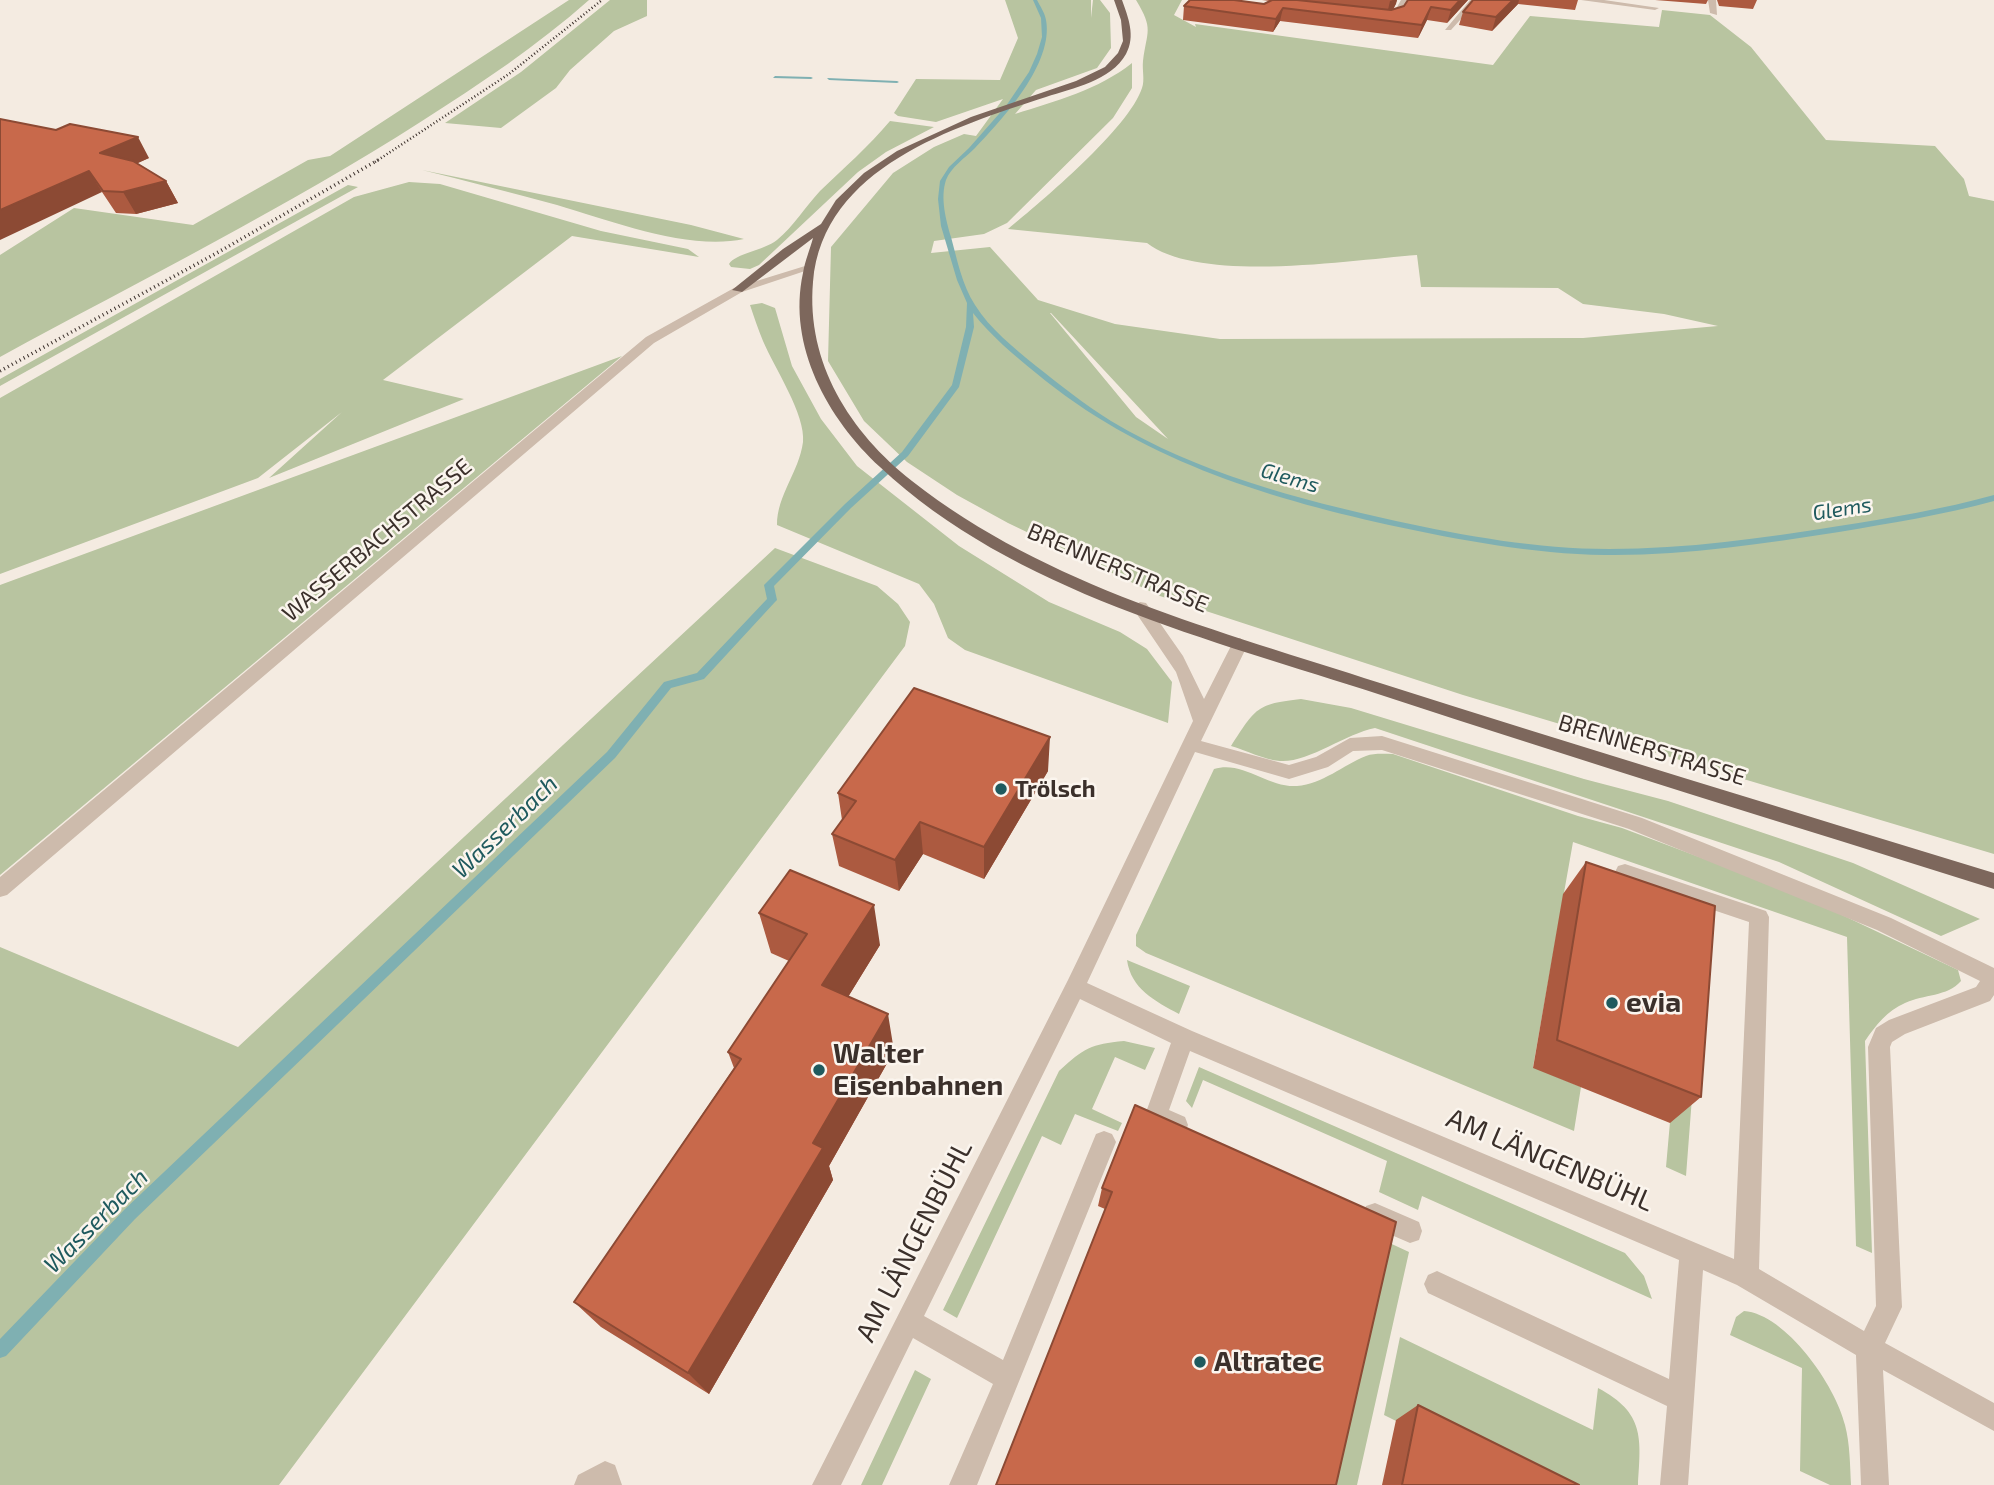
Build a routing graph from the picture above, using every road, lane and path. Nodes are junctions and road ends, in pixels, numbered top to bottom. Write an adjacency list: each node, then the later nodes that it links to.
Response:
1 (1118, 0): 10 (main road, BRENNERSTRASSE)
2 (1405, 0): 8 (street)
3 (1474, 0): 9 (street)
4 (1585, 0): 6 (street)
5 (1713, 0): 7 (street)
6 (1656, 8)
7 (1714, 13)
8 (1376, 19)
9 (1448, 28)
10 (822, 227): 11 (main road, BRENNERSTRASSE); 12 (main road)
11 (809, 268): 12 (street, WASSERBACHSTRASSE); 13 (main road, BRENNERSTRASSE)
12 (738, 290): 19 (street, WASSERBACHSTRASSE)
13 (1140, 607): 14 (main road, BRENNERSTRASSE); 15 (street)
14 (1240, 644): 15 (street, AM LÄNGENBÜHL); 18 (main road, BRENNERSTRASSE)
15 (1201, 719): 16 (street, AM LÄNGENBÜHL)
16 (1189, 744): 20 (street); 21 (street, AM LÄNGENBÜHL)
17 (1625, 872): 28 (street)
18 (1994, 881)
19 (0, 888)
20 (1993, 978): 31 (street)
21 (1075, 987): 22 (street, AM LÄNGENBÜHL); 30 (street, AM LÄNGENBÜHL)
22 (1184, 1038): 23 (street); 27 (street, AM LÄNGENBÜHL)
23 (1194, 1132)
24 (1104, 1142): 32 (street)
25 (1359, 1208): 26 (street)
26 (1410, 1231)
27 (1692, 1252): 28 (street, AM LÄNGENBÜHL); 33 (street)
28 (1745, 1276): 31 (street, AM LÄNGENBÜHL)
29 (1437, 1284): 33 (street)
30 (907, 1321): 32 (street); 37 (street, AM LÄNGENBÜHL)
31 (1869, 1348): 34 (street, AM LÄNGENBÜHL); 40 (street)
32 (1009, 1378): 38 (street)
33 (1681, 1398): 39 (street)
34 (1994, 1418)
35 (588, 1485): 36 (street)
36 (608, 1485)
37 (827, 1485)
38 (963, 1485)
39 (1674, 1485)
40 (1875, 1485)

